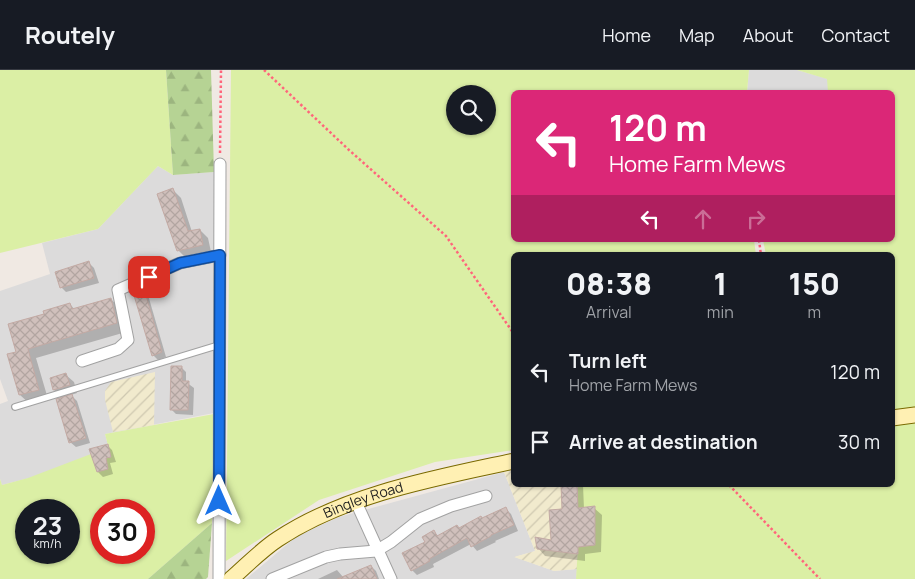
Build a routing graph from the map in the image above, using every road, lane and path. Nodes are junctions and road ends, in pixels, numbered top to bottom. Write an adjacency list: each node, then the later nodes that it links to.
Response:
1 (221, 70): 3 (path)
2 (264, 70): 5 (path)
3 (220, 164): 4 (street)
4 (220, 255): 6 (street); 7 (street)
5 (511, 330)
6 (219, 345): 8 (lane); 16 (street)
7 (82, 361)
8 (15, 408)
9 (915, 415): 10 (street)
10 (895, 418)
11 (511, 462): 14 (street, Bingley Road)
12 (732, 487): 20 (path)
13 (486, 496): 15 (street)
14 (356, 502): 15 (street); 17 (street, Bingley Road)
15 (376, 551): 18 (street); 19 (street)
16 (219, 579)
17 (231, 579)
18 (272, 579)
19 (391, 579)
20 (820, 579)

